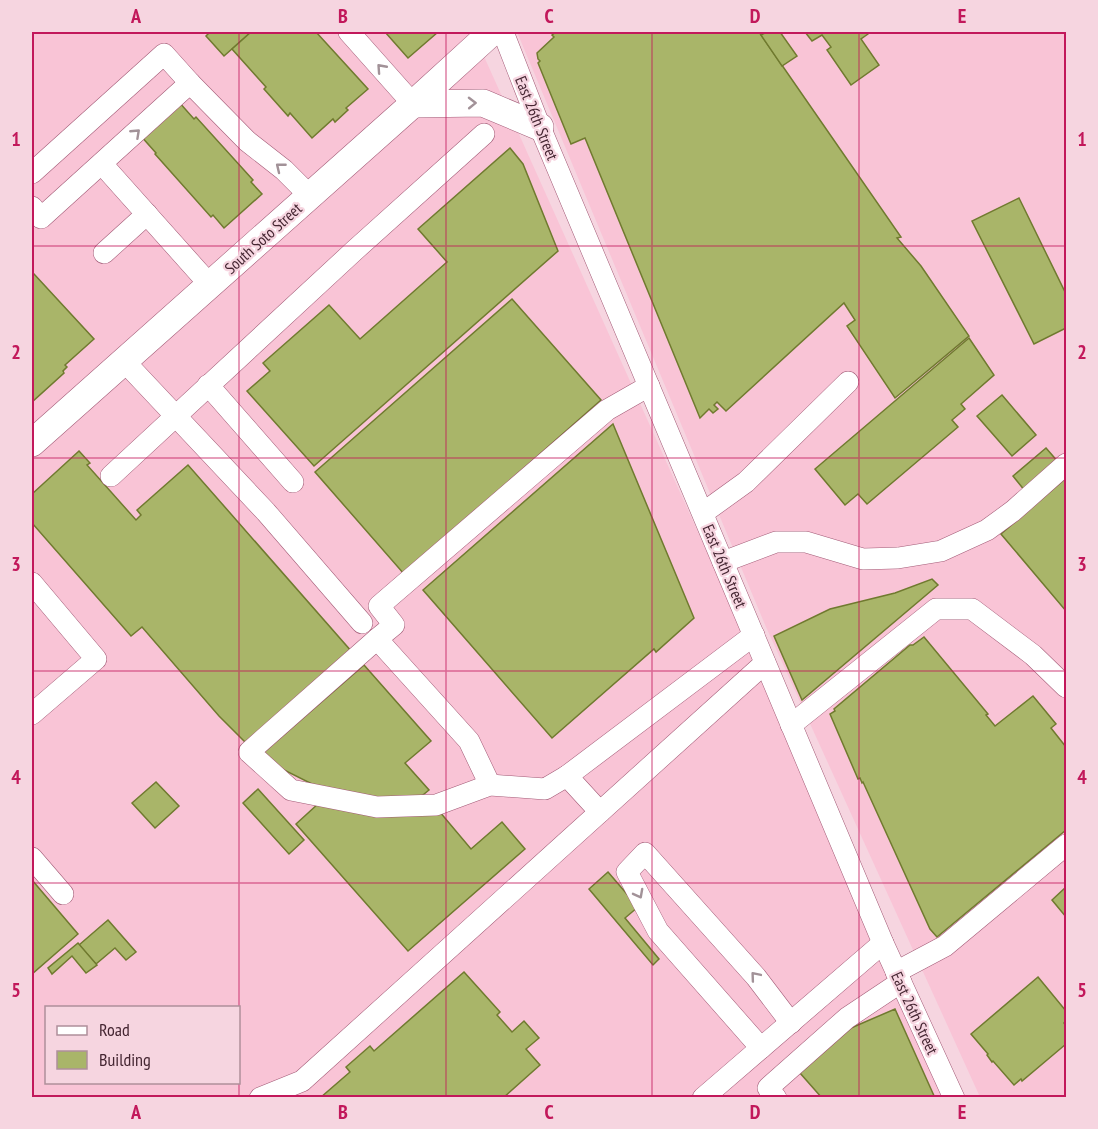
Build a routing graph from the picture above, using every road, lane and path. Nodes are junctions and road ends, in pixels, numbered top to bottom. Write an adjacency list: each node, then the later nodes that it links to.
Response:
1 (349, 32): 5 (street, one-way to 1)
2 (492, 32): 5 (main road, South Soto Street)
3 (502, 32): 6 (street, East 26th Street)
4 (190, 83): 8 (street, one-way to 4); 9 (street); 10 (street, one-way to 4)
5 (413, 104): 6 (main road, one-way to 6); 10 (main road, South Soto Street)
6 (540, 127): 18 (street, East 26th Street)
7 (484, 134): 17 (street)
8 (102, 164): 11 (street); 12 (street)
9 (32, 173)
10 (310, 196): 14 (main road, South Soto Street)
11 (32, 207)
12 (147, 214): 13 (street); 14 (street)
13 (104, 253)
14 (210, 285): 15 (main road, South Soto Street)
15 (124, 361): 19 (street); 20 (main road, South Soto Street)
16 (848, 382): 24 (street)
17 (208, 385): 19 (street); 23 (street)
18 (649, 386): 24 (street, East 26th Street); 29 (street)
19 (175, 416): 22 (street); 27 (street)
20 (32, 443)
21 (1066, 464): 25 (street)
22 (111, 476)
23 (292, 482)
24 (703, 513): 25 (street, East 26th Street)
25 (723, 562): 28 (street, East 26th Street)
26 (32, 583): 32 (street)
27 (363, 623)
28 (754, 635): 30 (street, East 26th Street); 34 (street)
29 (377, 639): 35 (street); 35 (street)
30 (765, 663): 33 (street, East 26th Street); 36 (street)
31 (1066, 687): 33 (street)
32 (32, 714)
33 (791, 725): 40 (street, East 26th Street)
34 (567, 776): 35 (street); 36 (street)
35 (490, 785)
36 (600, 812): 44 (street)
37 (1066, 845): 41 (street)
38 (32, 858): 39 (street)
39 (63, 894)
40 (883, 943): 41 (street, East 26th Street); 42 (street)
41 (899, 977): 46 (street); 47 (street, East 26th Street)
42 (790, 1023): 43 (street); 43 (street, one-way to 43)
43 (761, 1048): 45 (street)
44 (260, 1098)
45 (703, 1098)
46 (776, 1098)
47 (954, 1098)

